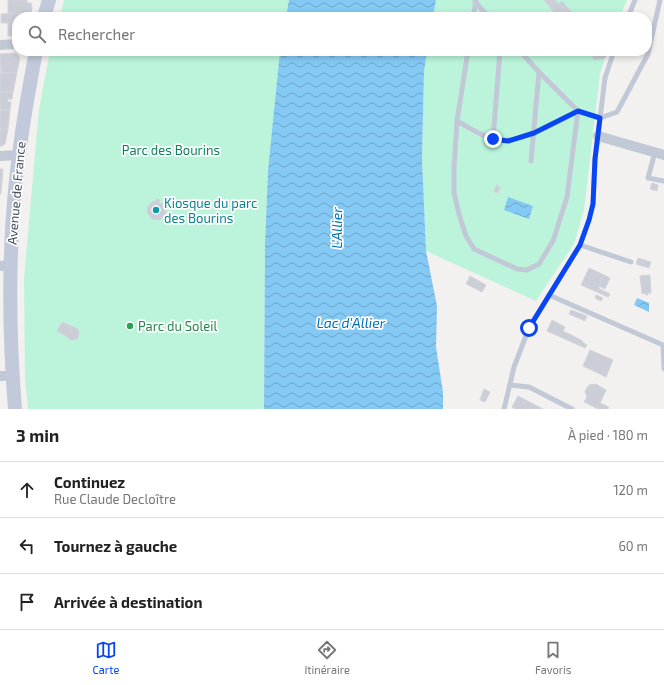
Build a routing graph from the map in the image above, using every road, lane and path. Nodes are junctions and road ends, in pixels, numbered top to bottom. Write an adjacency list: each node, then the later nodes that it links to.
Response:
1 (49, 0): 5 (street)
2 (635, 0): 8 (lane)
3 (660, 0): 9 (lane)
4 (476, 1): 6 (lane); 7 (lane)
5 (45, 12)
6 (474, 12)
7 (485, 12)
8 (630, 12)
9 (652, 36)
10 (12, 44): 11 (street)
11 (0, 45)
12 (35, 56): 26 (street, Avenue de France)
13 (467, 56): 21 (lane)
14 (500, 56): 24 (lane)
15 (525, 56): 18 (lane)
16 (612, 56): 20 (lane)
17 (647, 56): 20 (lane)
18 (539, 72): 19 (lane); 22 (lane)
19 (578, 111): 20 (lane); 21 (lane); 22 (lane)
20 (600, 118): 23 (lane)
21 (458, 121): 24 (lane)
22 (534, 133): 24 (lane); 28 (lane)
23 (598, 136): 25 (street); 30 (lane)
24 (493, 139)
25 (659, 153): 29 (lane)
26 (19, 155): 27 (street); 32 (street, Avenue de France)
27 (0, 156)
28 (531, 161)
29 (664, 181)
30 (580, 245): 31 (lane); 33 (lane)
31 (631, 262)
32 (5, 265): 35 (street, Avenue de France)
33 (549, 294): 34 (lane); 36 (lane)
34 (664, 369)
35 (6, 376): 37 (street, Avenue de France)
36 (510, 385): 38 (lane); 39 (lane)
37 (15, 409)
38 (504, 409)
39 (572, 409)

